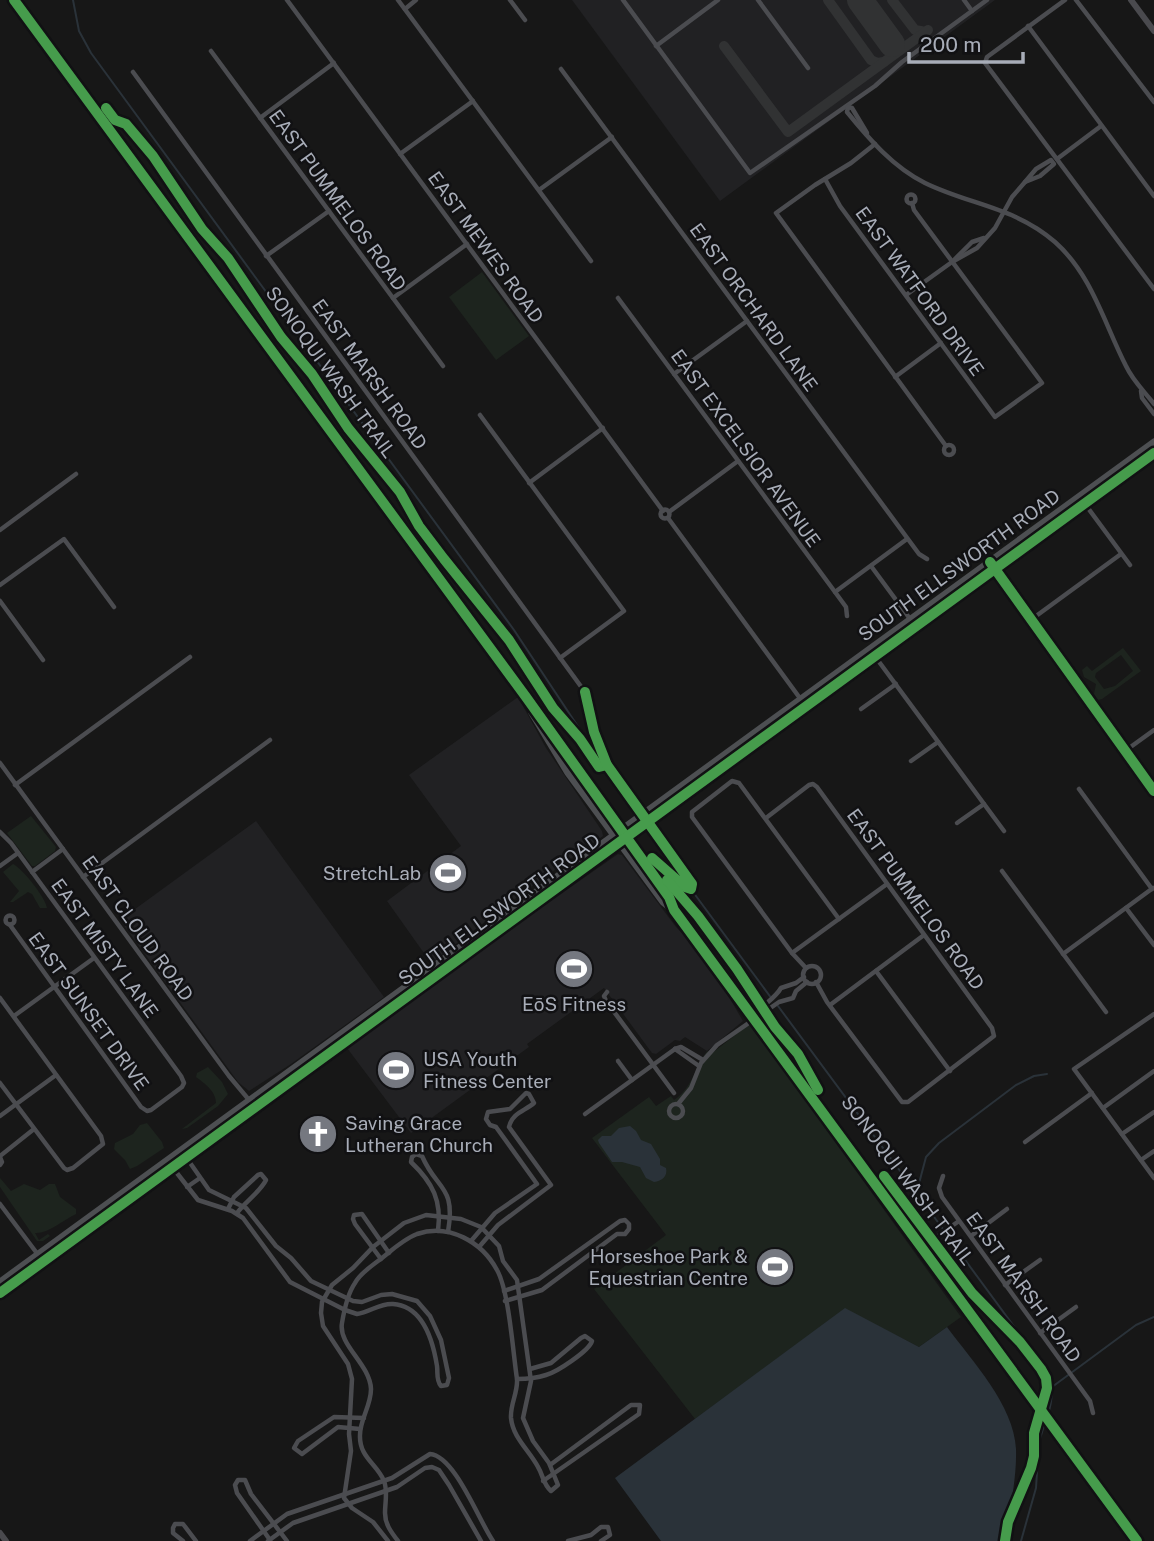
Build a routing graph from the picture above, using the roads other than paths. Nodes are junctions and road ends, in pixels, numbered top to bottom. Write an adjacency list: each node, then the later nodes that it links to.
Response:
1 (14, 0): 106 (main road)
2 (287, 0): 21 (street, EAST MEWES ROAD)
3 (398, 0): 14 (street)
4 (416, 0): 14 (street)
5 (510, 0): 16 (street)
6 (623, 0): 19 (street)
7 (718, 0): 19 (street)
8 (758, 0): 22 (street)
9 (964, 0): 15 (street)
10 (987, 0): 15 (street)
11 (1065, 0): 17 (street)
12 (1076, 0): 26 (street)
13 (1131, 0): 18 (street)
14 (405, 9): 25 (street)
15 (972, 11): 27 (street)
16 (525, 20)
17 (1028, 26): 29 (street); 33 (street)
18 (1154, 31)
19 (656, 46): 27 (street)
20 (211, 51): 28 (street, EAST PUMMELOS ROAD)
21 (334, 63): 28 (street); 32 (street, EAST MEWES ROAD)
22 (808, 68)
23 (561, 69): 30 (street, EAST ORCHARD LANE)
24 (133, 72): 41 (street, EAST MARSH ROAD)
25 (473, 101): 32 (street); 35 (street)
26 (1154, 103)
27 (848, 106): 31 (street)
28 (260, 118): 38 (street, EAST PUMMELOS ROAD)
29 (1101, 126): 33 (street); 36 (street)
30 (611, 137): 35 (street); 48 (street, EAST ORCHARD LANE)
31 (875, 144): 34 (street); 39 (street)
32 (400, 154): 40 (street, EAST MEWES ROAD)
33 (1055, 160): 39 (street); 44 (street)
34 (825, 179): 45 (street, EAST WATFORD DRIVE); 52 (street)
35 (539, 190): 42 (street)
36 (1153, 193)
37 (912, 203): 43 (street)
38 (329, 211): 41 (street); 46 (street, EAST PUMMELOS ROAD)
39 (1004, 211): 43 (street); 53 (street)
40 (467, 244): 46 (street); 57 (street, EAST MEWES ROAD)
41 (266, 257): 85 (street, EAST MARSH ROAD)
42 (591, 261)
43 (952, 262): 45 (street); 49 (street, EAST WATFORD DRIVE)
44 (1154, 289)
45 (906, 296): 49 (street, EAST WATFORD DRIVE)
46 (393, 298): 50 (street, EAST PUMMELOS ROAD)
47 (618, 298): 51 (street, EAST EXCELSIOR AVENUE)
48 (747, 321): 51 (street); 67 (street, EAST ORCHARD LANE)
49 (941, 343): 52 (street)
50 (443, 366)
51 (674, 374): 61 (street, EAST EXCELSIOR AVENUE)
52 (895, 377): 59 (street)
53 (1140, 390): 54 (street); 55 (street)
54 (1154, 404)
55 (1154, 414)
56 (480, 415): 63 (street)
57 (603, 428): 63 (street); 65 (street, EAST MEWES ROAD)
58 (1154, 442): 70 (main road, SOUTH ELLSWORTH ROAD)
59 (946, 446)
60 (1154, 453): 64 (main road, SOUTH ELLSWORTH ROAD)
61 (738, 461): 65 (street); 75 (street, EAST EXCELSIOR AVENUE)
62 (76, 474): 66 (street)
63 (529, 483): 85 (street)
64 (1085, 504): 68 (street); 73 (main road, SOUTH ELLSWORTH ROAD)
65 (666, 513): 89 (street, EAST MEWES ROAD)
66 (0, 530)
67 (907, 539): 69 (street, EAST ORCHARD LANE); 72 (street)
68 (1121, 554): 71 (street); 79 (street)
69 (927, 559)
70 (990, 562): 73 (street); 80 (main road, SOUTH ELLSWORTH ROAD)
71 (1129, 565)
72 (871, 566): 75 (street); 80 (street)
73 (996, 569): 79 (street); 81 (main road, SOUTH ELLSWORTH ROAD)
74 (0, 585): 77 (street)
75 (835, 592): 78 (street, EAST EXCELSIOR AVENUE)
76 (0, 601): 86 (street)
77 (114, 607)
78 (847, 616)
79 (1032, 619): 95 (street)
80 (911, 620): 81 (street); 82 (main road, SOUTH ELLSWORTH ROAD)
81 (916, 627): 84 (main road, SOUTH ELLSWORTH ROAD)
82 (870, 649): 84 (street); 89 (main road, SOUTH ELLSWORTH ROAD)
83 (190, 657): 98 (street)
84 (875, 657): 87 (street); 90 (main road, SOUTH ELLSWORTH ROAD)
85 (560, 658): 88 (street, EAST MARSH ROAD)
86 (43, 660)
87 (896, 684): 91 (street); 94 (street)
88 (585, 692)
89 (801, 699): 90 (street, EAST MEWES ROAD); 106 (main road, SOUTH ELLSWORTH ROAD)
90 (806, 707): 107 (main road, SOUTH ELLSWORTH ROAD)
91 (861, 709)
92 (1154, 730): 95 (street)
93 (270, 740): 113 (street)
94 (938, 741): 96 (street); 101 (street)
95 (1125, 751): 100 (street)
96 (911, 761)
97 (0, 764): 98 (street, EAST CLOUD ROAD)
98 (15, 785): 108 (street, EAST CLOUD ROAD)
99 (1079, 789): 115 (street)
100 (1154, 791)
101 (984, 804): 103 (street); 104 (street)
102 (766, 818): 114 (street, EAST PUMMELOS ROAD); 117 (street); 121 (street)
103 (957, 823)
104 (1004, 831)
105 (0, 832): 109 (street, EAST MISTY LANE)
106 (617, 832): 107 (main road); 124 (main road, SOUTH ELLSWORTH ROAD)
107 (623, 841): 127 (main road, SOUTH ELLSWORTH ROAD); 138 (main road)
108 (63, 849): 112 (street); 113 (street, EAST CLOUD ROAD)
109 (18, 853): 110 (street); 112 (street, EAST MISTY LANE)
110 (0, 866)
111 (1002, 871): 122 (street)
112 (32, 872): 123 (street, EAST MISTY LANE)
113 (83, 877): 151 (street, EAST CLOUD ROAD)
114 (887, 884): 117 (street); 119 (street, EAST PUMMELOS ROAD)
115 (1153, 888): 116 (street)
116 (1126, 908): 120 (street); 122 (street)
117 (839, 919): 121 (street)
118 (10, 925): 130 (street, EAST SUNSET DRIVE)
119 (924, 935): 126 (street); 144 (street, EAST PUMMELOS ROAD)
120 (1154, 945)
121 (792, 953): 125 (street)
122 (1063, 954): 135 (street)
123 (94, 958): 130 (street); 156 (street, EAST MISTY LANE)
124 (435, 965): 127 (main road); 139 (main road, SOUTH ELLSWORTH ROAD)
125 (806, 968): 128 (street); 129 (street)
126 (877, 971): 134 (street); 144 (street)
127 (441, 972): 140 (main road, SOUTH ELLSWORTH ROAD)
128 (805, 979): 129 (street); 133 (street); 133 (street)
129 (816, 982): 134 (street)
130 (54, 986): 137 (street); 156 (street, EAST SUNSET DRIVE)
131 (607, 992): 143 (street)
132 (0, 998): 137 (street)
133 (777, 1000): 138 (street)
134 (830, 1005): 144 (street)
135 (1106, 1012)
136 (1154, 1014): 150 (street)
137 (14, 1016): 146 (street)
138 (753, 1018): 142 (street); 192 (main road)
139 (356, 1023): 140 (main road); 151 (main road, SOUTH ELLSWORTH ROAD)
140 (362, 1029): 154 (main road, SOUTH ELLSWORTH ROAD)
141 (618, 1061): 147 (street)
142 (701, 1063): 143 (street); 152 (street)
143 (653, 1065): 147 (street); 149 (street)
144 (950, 1071)
145 (1154, 1071): 155 (street)
146 (56, 1075): 153 (street); 160 (street)
147 (632, 1080): 158 (street)
148 (0, 1083): 153 (street)
149 (674, 1093)
150 (1092, 1093): 155 (street); 162 (street)
151 (249, 1100): 154 (street, EAST CLOUD ROAD); 163 (main road, SOUTH ELLSWORTH ROAD)
152 (678, 1104)
153 (16, 1105): 159 (street); 160 (street)
154 (255, 1107): 166 (main road, SOUTH ELLSWORTH ROAD)
155 (1103, 1108): 161 (street)
156 (147, 1111)
157 (1154, 1112): 161 (street)
158 (585, 1114)
159 (0, 1116)
160 (34, 1129): 165 (street)
161 (1122, 1134): 167 (street)
162 (1025, 1142)
163 (190, 1143): 169 (main road); 194 (main road, SOUTH ELLSWORTH ROAD)
164 (1154, 1151): 167 (street)
165 (0, 1156): 168 (street)
166 (186, 1157): 169 (main road, SOUTH ELLSWORTH ROAD); 171 (street)
167 (1141, 1160): 172 (street)
168 (0, 1165)
169 (173, 1167): 173 (street); 197 (main road, SOUTH ELLSWORTH ROAD)
170 (943, 1176): 182 (street, EAST MARSH ROAD)
171 (200, 1178): 173 (street); 174 (street)
172 (1154, 1178)
173 (187, 1187): 177 (street)
174 (232, 1200): 176 (street); 176 (street); 177 (street)
175 (0, 1204): 194 (street)
176 (242, 1205): 179 (street); 203 (street)
177 (228, 1209): 179 (street)
178 (1007, 1209): 187 (street)
179 (237, 1213): 203 (street)
180 (440, 1215): 181 (street); 181 (street); 184 (street); 188 (street)
181 (450, 1217): 183 (street); 185 (street)
182 (959, 1221): 187 (street, EAST MARSH ROAD); 192 (street)
183 (481, 1227): 186 (street); 186 (street); 189 (street)
184 (438, 1231): 185 (street); 193 (street)
185 (448, 1232): 189 (street)
186 (490, 1234): 191 (street); 200 (street)
187 (971, 1236): 199 (street, EAST MARSH ROAD)
188 (380, 1241): 190 (street); 190 (street); 193 (street)
189 (471, 1241): 191 (street)
190 (373, 1247): 195 (street); 203 (street)
191 (479, 1247): 201 (street)
192 (922, 1247): 253 (main road)
193 (389, 1253): 195 (street)
194 (37, 1254): 197 (street); 198 (main road, SOUTH ELLSWORTH ROAD)
195 (381, 1259): 207 (street)
196 (1040, 1259): 199 (street)
197 (43, 1262): 202 (main road, SOUTH ELLSWORTH ROAD)
198 (0, 1282)
199 (1004, 1285): 212 (street, EAST MARSH ROAD)
200 (518, 1287): 201 (street); 204 (street); 204 (street)
201 (504, 1291): 206 (street)
202 (0, 1293)
203 (326, 1294): 207 (street); 207 (street); 217 (street)
204 (519, 1297): 206 (street); 213 (street)
205 (417, 1301): 207 (street); 209 (street); 210 (street)
206 (505, 1301): 215 (street)
207 (347, 1305): 209 (street); 218 (street)
208 (1076, 1307): 212 (street)
209 (411, 1310): 211 (street)
210 (426, 1310): 211 (street); 211 (street)
211 (418, 1316)
212 (1040, 1334): 216 (street, EAST MARSH ROAD)
213 (530, 1369): 214 (street); 214 (street)
214 (531, 1378): 215 (street); 223 (street)
215 (517, 1380): 228 (street)
216 (1093, 1413)
217 (351, 1416): 218 (street); 219 (street); 219 (street)
218 (364, 1418): 220 (street)
219 (349, 1427): 220 (street); 230 (street)
220 (360, 1429): 227 (street)
221 (426, 1455): 222 (street); 224 (street); 227 (street)
222 (442, 1458): 225 (street); 231 (street)
223 (550, 1465): 226 (street); 226 (street)
224 (428, 1467): 225 (street); 229 (street)
225 (435, 1468): 233 (street)
226 (553, 1475): 228 (street); 228 (street)
227 (384, 1480): 229 (street); 230 (street)
228 (543, 1481)
229 (386, 1490): 232 (street); 248 (street)
230 (344, 1495): 232 (street); 236 (street)
231 (470, 1500): 233 (street); 234 (street)
232 (347, 1505): 238 (street); 247 (street)
233 (461, 1506): 235 (street)
234 (475, 1510): 235 (street); 250 (street)
235 (466, 1515): 249 (street)
236 (273, 1524): 237 (street); 237 (street); 238 (street)
237 (264, 1531): 244 (street); 245 (street)
238 (279, 1532): 245 (street); 246 (street)
239 (0, 1533): 241 (street)
240 (582, 1539): 251 (street); 252 (street)
241 (6, 1541)
242 (183, 1541): 243 (street)
243 (196, 1541)
244 (250, 1541)
245 (270, 1541)
246 (286, 1541)
247 (388, 1541)
248 (398, 1541)
249 (481, 1541)
250 (493, 1541)
251 (568, 1541)
252 (601, 1541)
253 (1137, 1541)

